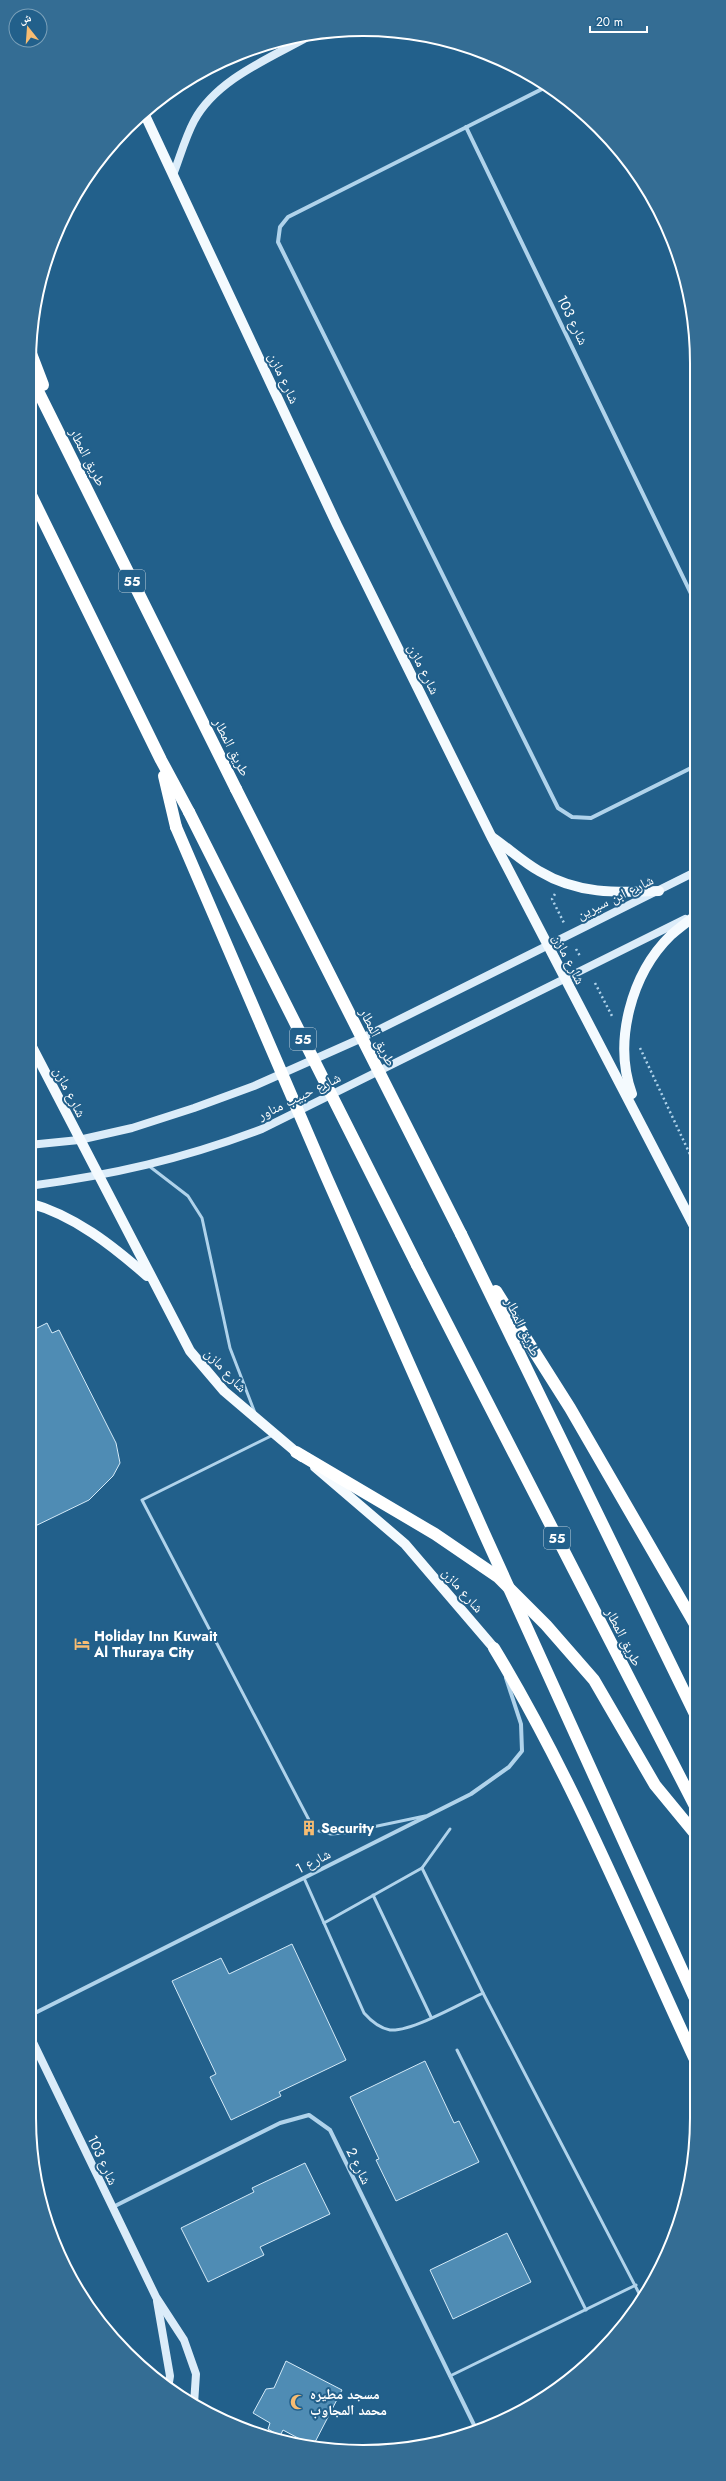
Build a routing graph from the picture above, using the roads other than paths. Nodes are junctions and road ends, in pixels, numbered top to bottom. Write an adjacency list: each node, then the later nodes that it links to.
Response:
1 (300, 42): 5 (street)
2 (542, 89): 4 (street)
3 (146, 118): 5 (main road, شارع مازن)
4 (466, 127): 10 (street, شارع 103); 12 (street)
5 (173, 175): 13 (main road, شارع مازن)
6 (36, 368): 8 (highway)
7 (36, 387): 8 (highway, طريق المطار / 55)
8 (62, 441): 29 (highway, طريق المطار / 55, bridge)
9 (36, 505): 11 (highway, طريق المطار / 55)
10 (690, 592)
11 (160, 760): 37 (highway, طريق المطار / 55, bridge); 47 (highway, bridge)
12 (690, 768)
13 (491, 836): 15 (main road); 18 (main road, شارع مازن)
14 (690, 875): 15 (street, شارع ابن سيرين)
15 (658, 891): 18 (street, شارع ابن سيرين)
16 (690, 918): 19 (street)
17 (690, 919): 21 (main road)
18 (547, 946): 19 (main road, شارع مازن); 22 (street, شارع حبيب مناور)
19 (564, 981): 21 (main road, شارع مازن); 24 (street, شارع حبيب مناور)
20 (36, 1055): 22 (main road, شارع مازن)
21 (642, 1123): 28 (main road, شارع مازن)
22 (79, 1140): 23 (street, شارع حبيب مناور); 25 (main road, شارع مازن)
23 (36, 1144)
24 (149, 1166): 25 (street, شارع حبيب مناور); 31 (lane)
25 (97, 1177): 26 (street, شارع حبيب مناور); 30 (main road, شارع مازن)
26 (36, 1185)
27 (36, 1206): 30 (main road)
28 (690, 1218)
29 (462, 1236): 34 (highway); 36 (highway, طريق المطار / 55)
30 (153, 1281): 31 (main road, شارع مازن)
31 (259, 1422): 32 (main road, شارع مازن)
32 (275, 1435): 33 (main road, شارع مازن); 39 (lane)
33 (296, 1452): 35 (main road, شارع مازن); 40 (highway)
34 (690, 1616)
35 (494, 1648): 38 (street, شارع 1); 52 (highway)
36 (690, 1704)
37 (690, 1798)
38 (429, 1815): 42 (lane); 44 (street, شارع 1)
39 (309, 1820)
40 (690, 1828)
41 (450, 1829): 43 (lane)
42 (319, 1831)
43 (422, 1868): 45 (lane); 48 (lane)
44 (304, 1878): 46 (lane); 49 (street, شارع 1)
45 (373, 1895): 46 (lane); 50 (lane)
46 (324, 1923): 50 (lane)
47 (690, 1988)
48 (483, 1993): 50 (lane); 55 (lane)
49 (36, 2012)
50 (431, 2017)
51 (36, 2049): 54 (street, شارع 103)
52 (690, 2049)
53 (457, 2050): 58 (lane)
54 (111, 2208): 57 (street, شارع 103); 59 (street, شارع 2)
55 (636, 2285): 56 (lane); 58 (lane)
56 (639, 2293)
57 (156, 2297): 60 (street, شارع 103); 61 (street, شارع 103)
58 (586, 2310): 59 (lane)
59 (450, 2376): 62 (street, شارع 2)
60 (169, 2381)
61 (194, 2398)
62 (474, 2425)

